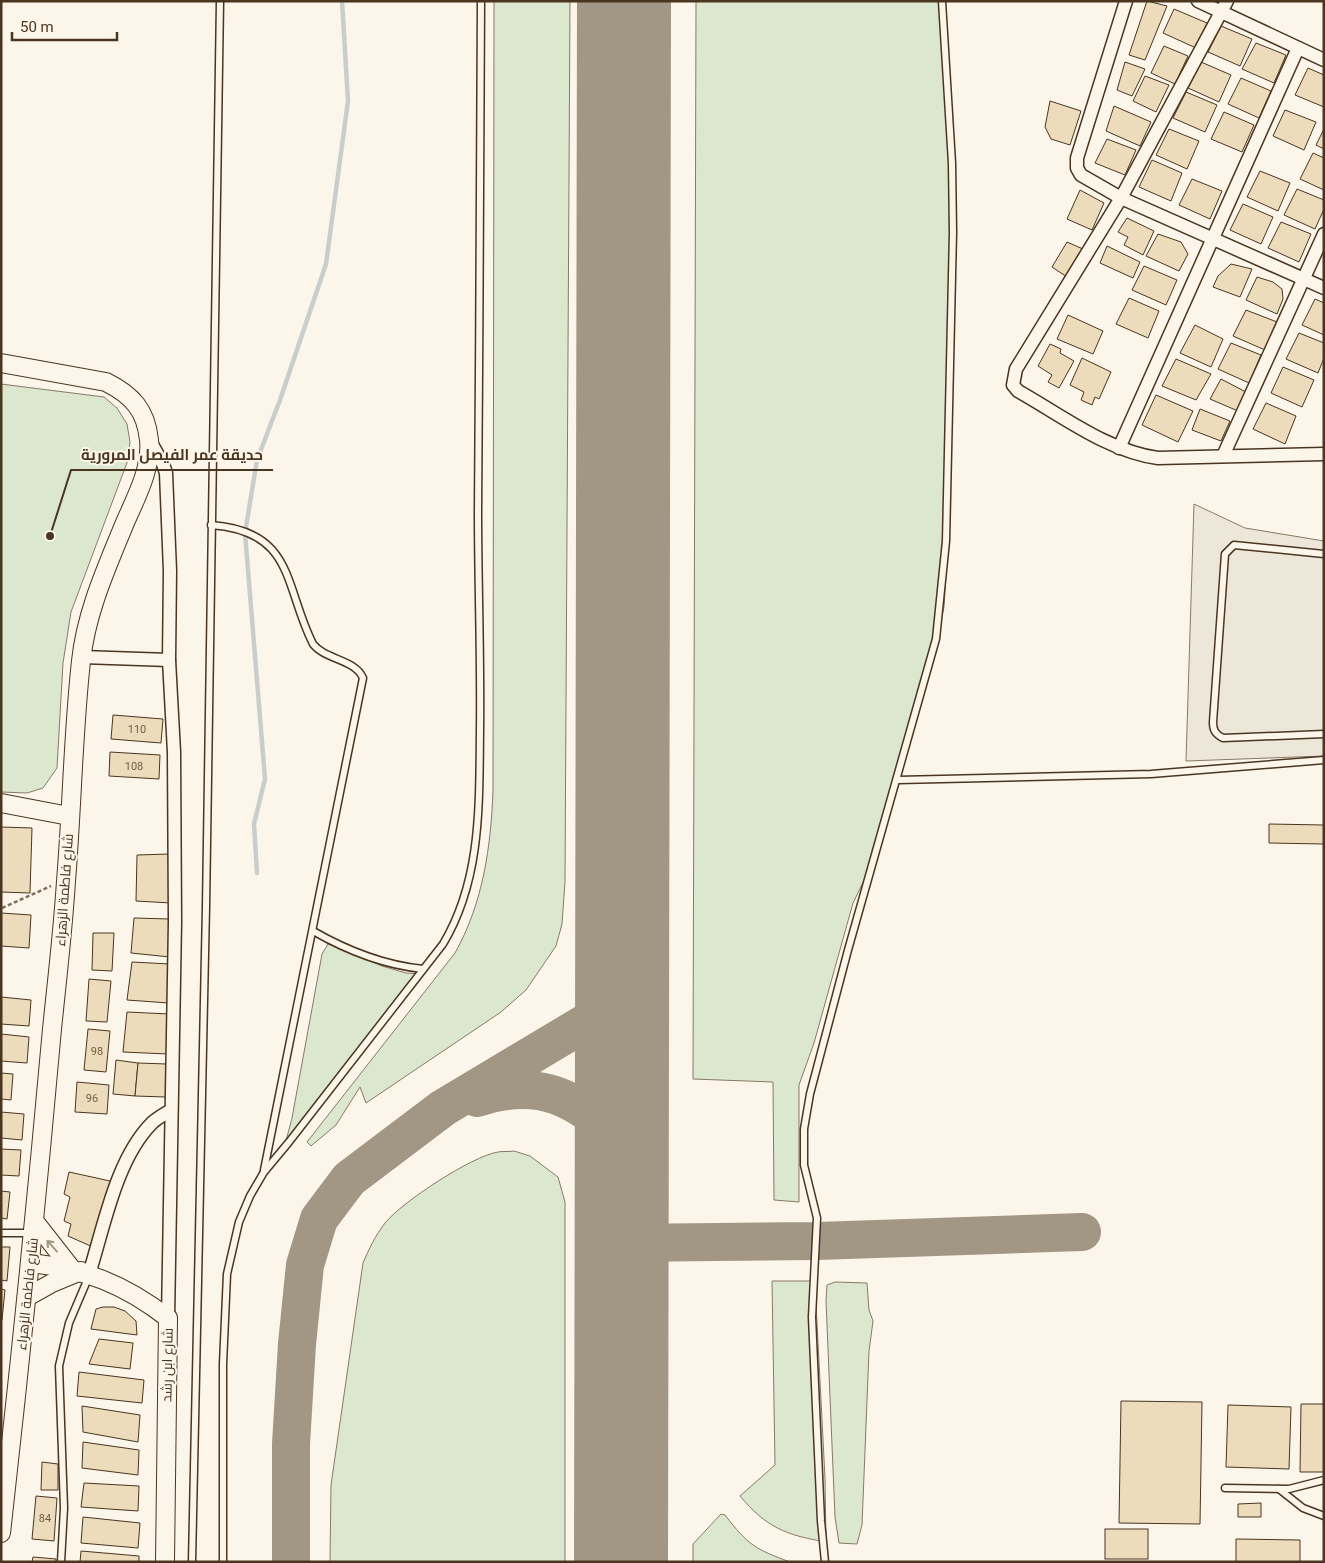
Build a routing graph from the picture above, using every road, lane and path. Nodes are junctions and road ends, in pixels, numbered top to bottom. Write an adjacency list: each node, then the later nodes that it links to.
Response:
1 (220, 1): 19 (lane)
2 (482, 1): 31 (lane)
3 (942, 1): 25 (lane)
4 (1126, 1): 9 (street)
5 (1198, 1): 6 (street)
6 (1224, 6): 7 (street); 9 (street)
7 (1298, 48): 8 (street); 11 (street)
8 (1324, 60)
9 (1120, 198): 11 (street); 16 (street)
10 (1324, 234): 12 (street)
11 (1213, 239): 12 (street); 16 (street)
12 (1303, 278): 13 (street); 18 (street)
13 (1324, 288)
14 (1, 363): 15 (street, شارع فاطمة الزهراء)
15 (150, 441): 21 (street, شارع فاطمة الزهراء); 22 (street)
16 (1119, 448): 18 (street)
17 (1324, 454): 18 (street)
18 (1223, 456)
19 (211, 525): 30 (lane); 47 (lane)
20 (1324, 554): 23 (lane)
21 (82, 657): 22 (street); 27 (street, شارع فاطمة الزهراء)
22 (169, 660): 32 (street)
23 (1324, 734)
24 (1324, 760): 25 (lane)
25 (898, 780): 49 (lane)
26 (1, 803): 27 (street)
27 (69, 816): 28 (street, شارع فاطمة الزهراء)
28 (66, 879): 29 (path); 34 (street, شارع فاطمة الزهراء)
29 (2, 908)
30 (313, 931): 31 (lane); 33 (lane)
31 (423, 969): 33 (lane)
32 (172, 1110): 37 (street); 39 (street)
33 (264, 1172): 48 (lane)
34 (34, 1228): 35 (lane); 36 (street, شارع فاطمة الزهراء); 37 (street, one-way to 34)
35 (1, 1233)
36 (31, 1263): 37 (street, شارع ابن رشد); 38 (street, شارع فاطمة الزهراء)
37 (80, 1271): 38 (street); 39 (street, شارع ابن رشد); 45 (lane)
38 (27, 1297): 44 (street, شارع فاطمة الزهراء)
39 (168, 1318): 46 (street, شارع ابن رشد)
40 (1324, 1480): 42 (lane)
41 (1226, 1488): 42 (lane)
42 (1279, 1490): 43 (lane)
43 (1324, 1516)
44 (1, 1533)
45 (61, 1562)
46 (165, 1562)
47 (192, 1562)
48 (223, 1562)
49 (825, 1562)

